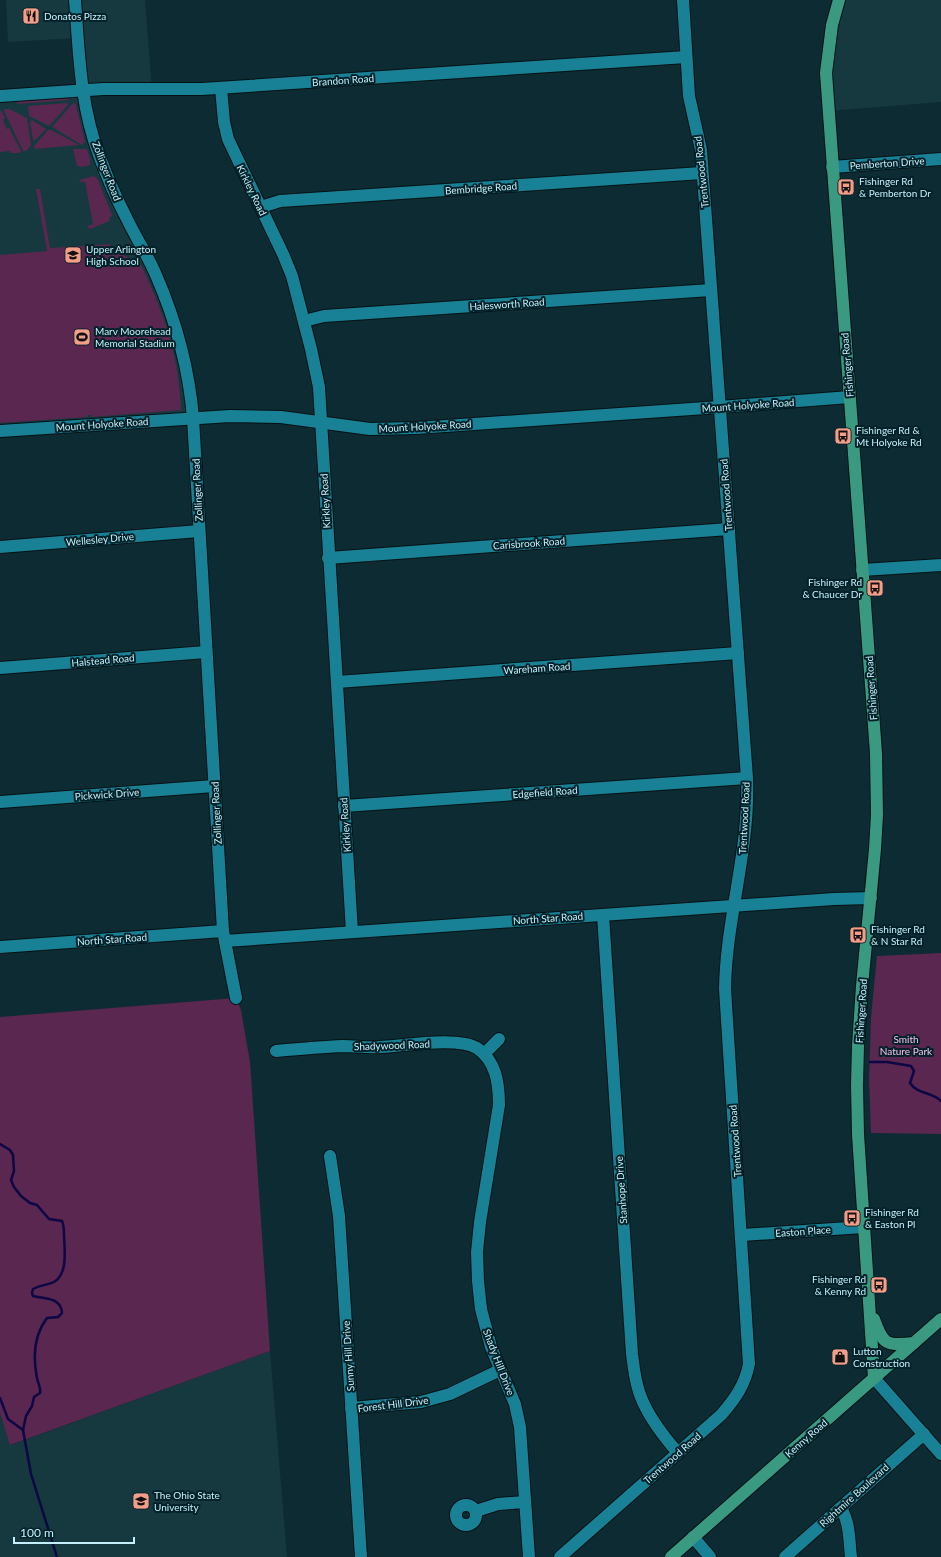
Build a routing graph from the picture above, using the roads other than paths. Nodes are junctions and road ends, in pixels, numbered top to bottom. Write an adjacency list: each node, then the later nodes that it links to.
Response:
1 (75, 0): 6 (street, Zollinger Road)
2 (683, 0): 4 (street, Trentwood Road)
3 (839, 0): 9 (main road, Fishinger Road)
4 (686, 57): 5 (street, Brandon Road); 10 (street, Trentwood Road)
5 (221, 88): 6 (street, Brandon Road); 11 (street, Kirkley Road)
6 (82, 90): 7 (street, Brandon Road); 16 (street, Zollinger Road)
7 (0, 96)
8 (941, 159): 9 (street, Pemberton Drive)
9 (832, 167): 14 (main road, Fishinger Road)
10 (702, 173): 11 (street, Bembridge Road); 12 (street, Trentwood Road)
11 (261, 207): 13 (street, Kirkley Road)
12 (712, 290): 13 (street, Halesworth Road); 15 (street, Trentwood Road)
13 (304, 321): 17 (street, Kirkley Road)
14 (850, 397): 15 (street, Mount Holyoke Road); 24 (main road, Fishinger Road)
15 (720, 407): 17 (street, Mount Holyoke Road); 19 (street, Trentwood Road)
16 (193, 418): 17 (street, Mount Holyoke Road); 18 (street, Mount Holyoke Road); 20 (street, Zollinger Road)
17 (321, 423): 22 (street, Kirkley Road)
18 (0, 431)
19 (729, 529): 22 (street, Carisbrook Road); 26 (street, Trentwood Road)
20 (199, 531): 21 (street, Wellesley Drive); 25 (street, Zollinger Road)
21 (0, 547)
22 (328, 558): 28 (street, Kirkley Road)
23 (941, 564): 24 (street)
24 (862, 570): 33 (main road, Fishinger Road)
25 (206, 652): 27 (street, Halstead Road); 30 (street, Zollinger Road)
26 (738, 653): 28 (street, Wareham Road); 29 (street, Trentwood Road)
27 (0, 668)
28 (337, 682): 32 (street, Kirkley Road)
29 (747, 778): 32 (street, Edgefield Road); 34 (street, Trentwood Road)
30 (214, 786): 31 (street, Pickwick Drive); 37 (street, Zollinger Road)
31 (0, 802)
32 (344, 806): 36 (street, Kirkley Road)
33 (871, 898): 34 (street, North Star Road); 45 (main road, Fishinger Road)
34 (734, 906): 35 (street, North Star Road); 46 (street, Trentwood Road)
35 (603, 915): 36 (street, North Star Road); 54 (street, Stanhope Drive)
36 (352, 932): 37 (street, North Star Road)
37 (224, 936): 38 (street, North Star Road); 39 (street, Zollinger Road)
38 (0, 947)
39 (236, 998)
40 (498, 1039): 42 (street)
41 (276, 1051): 42 (street, Shadywood Road)
42 (484, 1054): 43 (street, Shadywood Road)
43 (496, 1072): 50 (street, Shady Hill Drive)
44 (330, 1156): 52 (street, Sunny Hill Drive)
45 (864, 1227): 46 (street, Easton Place); 47 (main road, Fishinger Road)
46 (742, 1235): 54 (street, Trentwood Road)
47 (869, 1304): 49 (main road); 51 (main road, Fishinger Road)
48 (941, 1319): 49 (main road, Kenny Road)
49 (914, 1343): 51 (main road, Kenny Road)
50 (500, 1370): 52 (street, Forest Hill Drive); 56 (street, Shady Hill Drive)
51 (874, 1378): 53 (street); 59 (main road, Kenny Road)
52 (351, 1408): 60 (street, Sunny Hill Drive)
53 (924, 1434): 55 (street); 57 (street, Rightmire Boulevard)
54 (678, 1453): 62 (street, Trentwood Road)
55 (941, 1454)
56 (525, 1502): 58 (street); 61 (street, Shady Hill Drive)
57 (841, 1508): 65 (street, Rightmire Boulevard); 66 (street)
58 (476, 1511)
59 (693, 1537): 63 (main road, Kenny Road); 64 (street)
60 (360, 1557)
61 (529, 1557)
62 (560, 1557)
63 (671, 1557)
64 (710, 1557)
65 (785, 1557)
66 (851, 1557)

